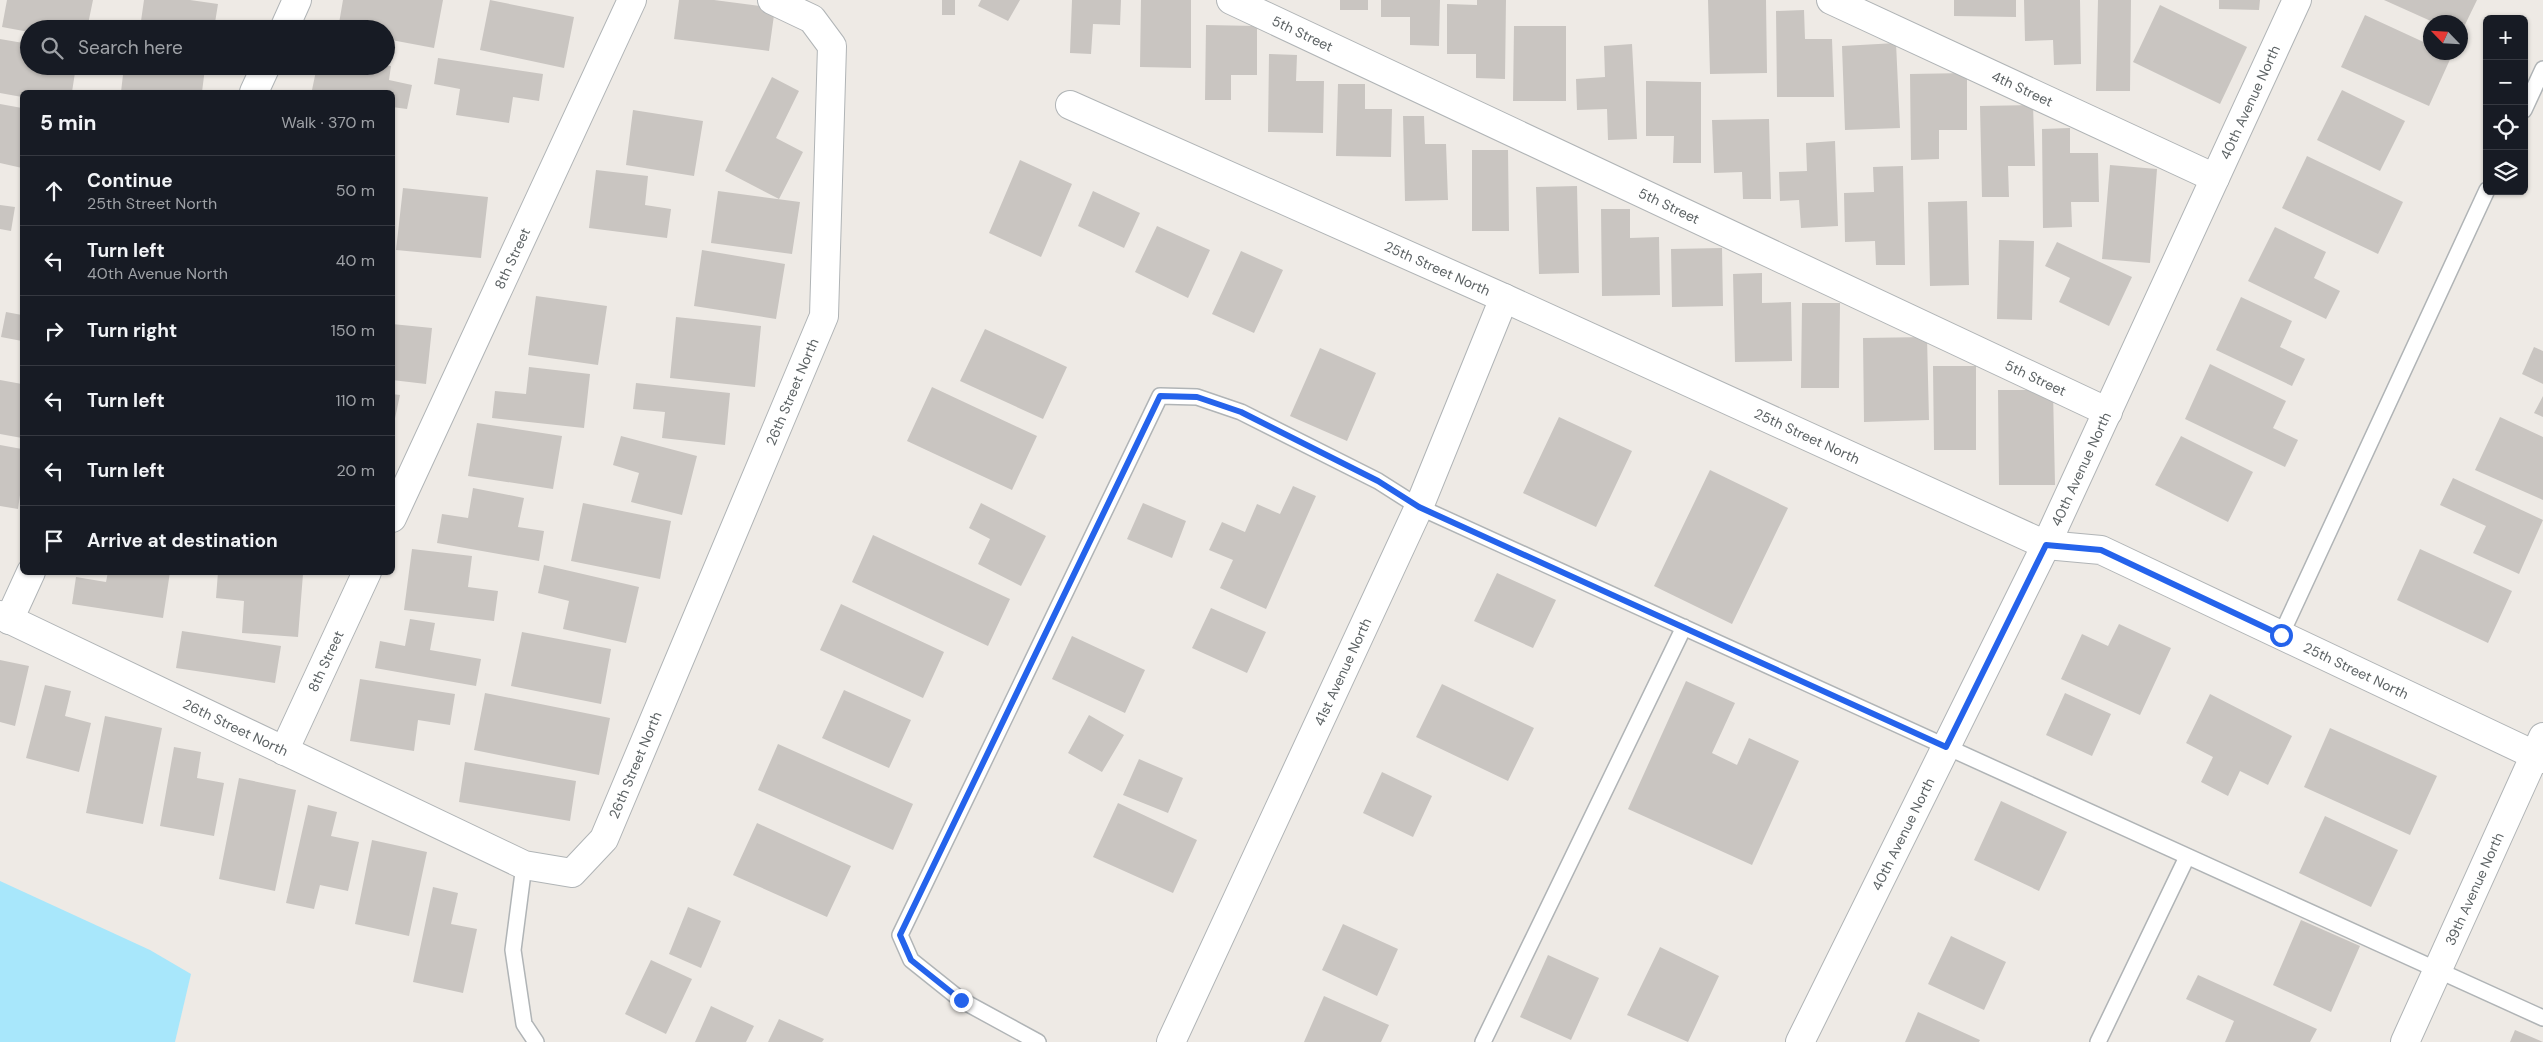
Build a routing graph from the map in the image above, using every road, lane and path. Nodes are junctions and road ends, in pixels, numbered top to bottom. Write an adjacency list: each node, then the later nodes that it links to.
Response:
1 (297, 0): 7 (street)
2 (632, 0): 18 (street, 8th Street)
3 (772, 0): 29 (street, 26th Street North)
4 (1231, 0): 16 (street, 5th Street)
5 (1831, 0): 13 (street, 4th Street)
6 (2297, 0): 13 (street, 40th Avenue North)
7 (288, 20)
8 (2543, 69): 12 (lane)
9 (262, 75): 10 (street)
10 (255, 90)
11 (1070, 105): 15 (street, 25th Street North)
12 (2526, 105)
13 (2216, 178): 16 (street, 40th Avenue North)
14 (2485, 195): 24 (lane)
15 (1504, 298): 17 (street, 41st Avenue North); 19 (street, 25th Street North)
16 (2108, 412): 19 (street, 40th Avenue North)
17 (1419, 507): 23 (lane); 33 (lane); 34 (street, 41st Avenue North)
18 (395, 512)
19 (2046, 545): 24 (street, 25th Street North); 25 (street, 40th Avenue North)
20 (29, 575): 22 (street)
21 (366, 575): 27 (street, 8th Street)
22 (4, 618): 27 (street, 26th Street North)
23 (1684, 627): 25 (lane); 35 (lane)
24 (2281, 635): 26 (street, 25th Street North)
25 (1946, 747): 28 (lane); 36 (street, 40th Avenue North)
26 (2540, 750): 30 (street, 39th Avenue North)
27 (284, 751): 29 (street, 26th Street North)
28 (2187, 857): 30 (lane); 37 (lane)
29 (524, 865): 32 (lane)
30 (2437, 970): 31 (lane); 38 (street, 39th Avenue North)
31 (2543, 1018)
32 (536, 1042)
33 (1038, 1042)
34 (1171, 1042)
35 (1483, 1042)
36 (1800, 1042)
37 (2098, 1042)
38 (2405, 1042)

